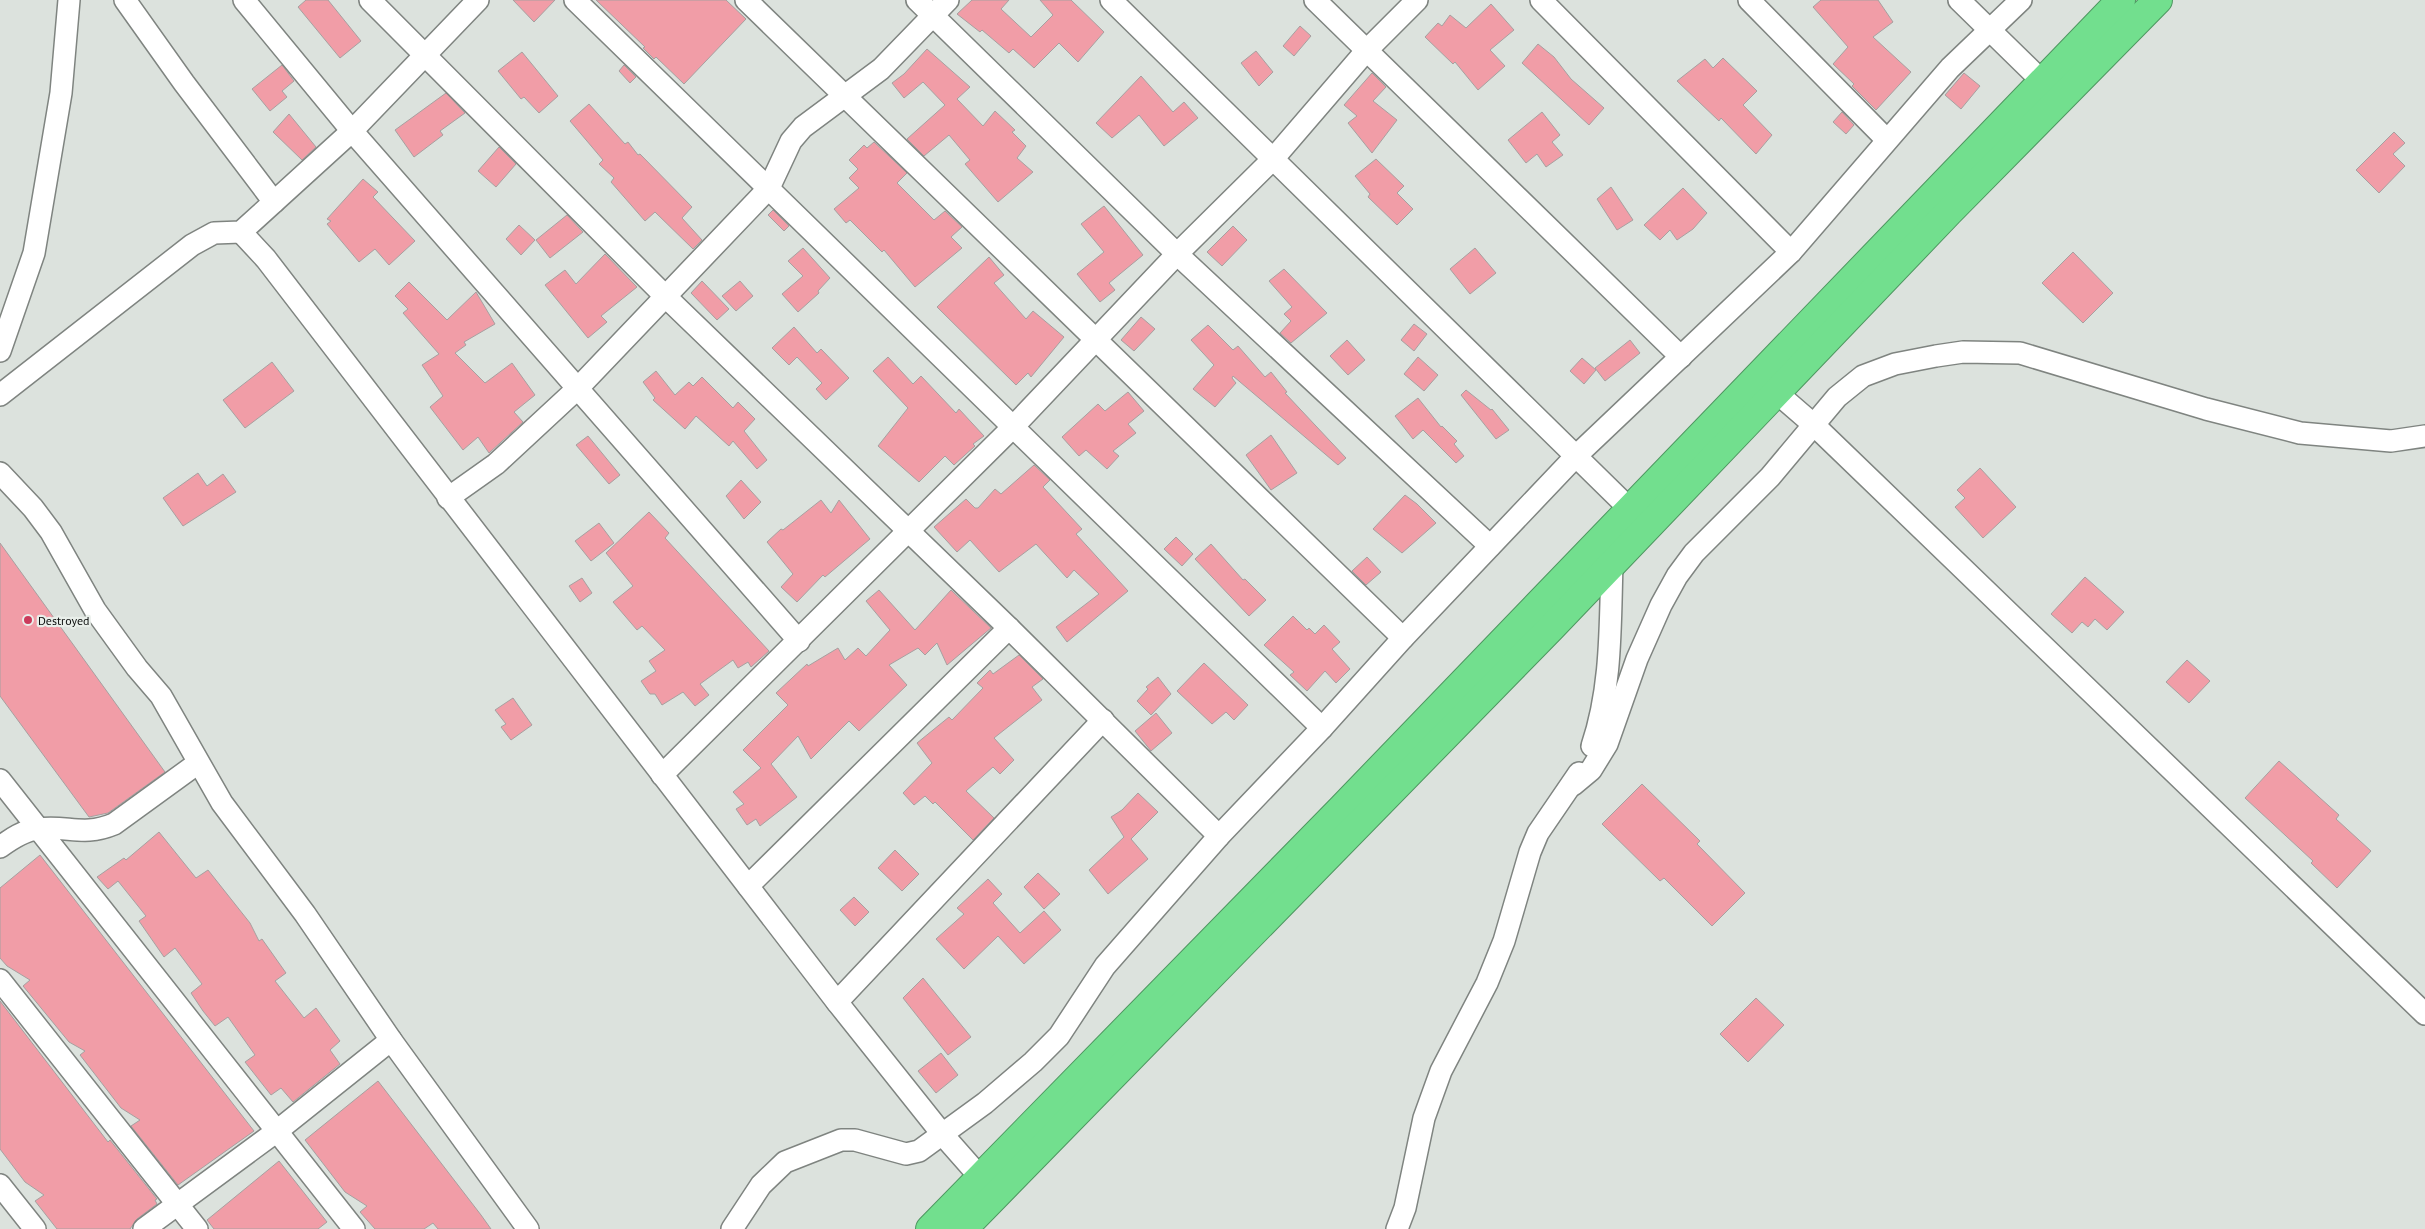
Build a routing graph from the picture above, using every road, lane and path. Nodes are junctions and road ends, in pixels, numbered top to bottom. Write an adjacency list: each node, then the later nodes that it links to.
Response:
1 (69, 0): 35 (street)
2 (125, 0): 29 (street)
3 (244, 0): 25 (street)
4 (370, 0): 22 (street)
5 (478, 0): 22 (street)
6 (575, 0): 28 (street)
7 (746, 0): 24 (street)
8 (917, 0): 19 (street)
9 (948, 0): 19 (street)
10 (1111, 0): 27 (street)
11 (1315, 0): 21 (street)
12 (1417, 0): 21 (street)
13 (1541, 0): 31 (street)
14 (1749, 0): 26 (street)
15 (1959, 0): 20 (street)
16 (2021, 0): 20 (street)
17 (2121, 0): 23 (highway)
18 (2158, 0): 38 (highway)
19 (933, 16): 24 (street); 32 (street)
20 (1988, 30): 23 (street); 26 (street)
21 (1366, 51): 27 (street); 36 (street)
22 (425, 54): 25 (street); 33 (street)
23 (2043, 82): 46 (highway)
24 (846, 96): 28 (street); 34 (street)
25 (352, 131): 29 (street); 37 (street)
26 (1886, 139): 31 (street)
27 (1274, 158): 32 (street); 43 (street)
28 (769, 188): 33 (street); 41 (street)
29 (274, 202): 30 (street)
30 (241, 232): 39 (street); 45 (street)
31 (1791, 252): 36 (street)
32 (1177, 254): 34 (street); 48 (street)
33 (665, 296): 37 (street); 47 (street)
34 (1095, 339): 41 (street); 51 (street)
35 (0, 351)
36 (1681, 357): 43 (street)
37 (578, 388): 45 (street); 52 (street)
38 (1777, 393): 40 (street); 46 (highway)
39 (0, 395)
40 (1814, 425): 42 (street); 58 (street); 65 (street)
41 (1012, 428): 47 (street); 54 (street)
42 (2425, 436)
43 (1575, 457): 46 (street); 48 (street)
44 (0, 473): 55 (street)
45 (448, 498): 56 (street)
46 (1639, 518): 49 (highway); 69 (highway)
47 (908, 531): 50 (street); 52 (street)
48 (1490, 546): 51 (street)
49 (1612, 563): 58 (street); 79 (highway)
50 (1009, 628): 53 (street); 62 (street)
51 (1402, 638): 54 (street)
52 (798, 641): 56 (street)
53 (1103, 720): 60 (street); 64 (street)
54 (1322, 728): 60 (street)
55 (198, 763): 59 (street); 66 (street)
56 (662, 774): 62 (street)
57 (0, 780): 59 (street)
58 (1573, 785): 80 (street)
59 (37, 829): 61 (street); 67 (street)
60 (1219, 836): 68 (street)
61 (0, 847)
62 (748, 886): 64 (street)
63 (0, 980): 71 (street)
64 (836, 1002): 68 (street)
65 (2425, 1014)
66 (391, 1040): 67 (street); 76 (street)
67 (277, 1131): 71 (street); 75 (street)
68 (943, 1135): 69 (street); 77 (street)
69 (980, 1177): 78 (highway)
70 (0, 1185): 72 (street)
71 (177, 1204): 73 (street); 74 (street)
72 (35, 1229)
73 (144, 1229)
74 (197, 1229)
75 (354, 1229)
76 (528, 1229)
77 (732, 1229)
78 (930, 1229)
79 (963, 1229)
80 (1397, 1229)

